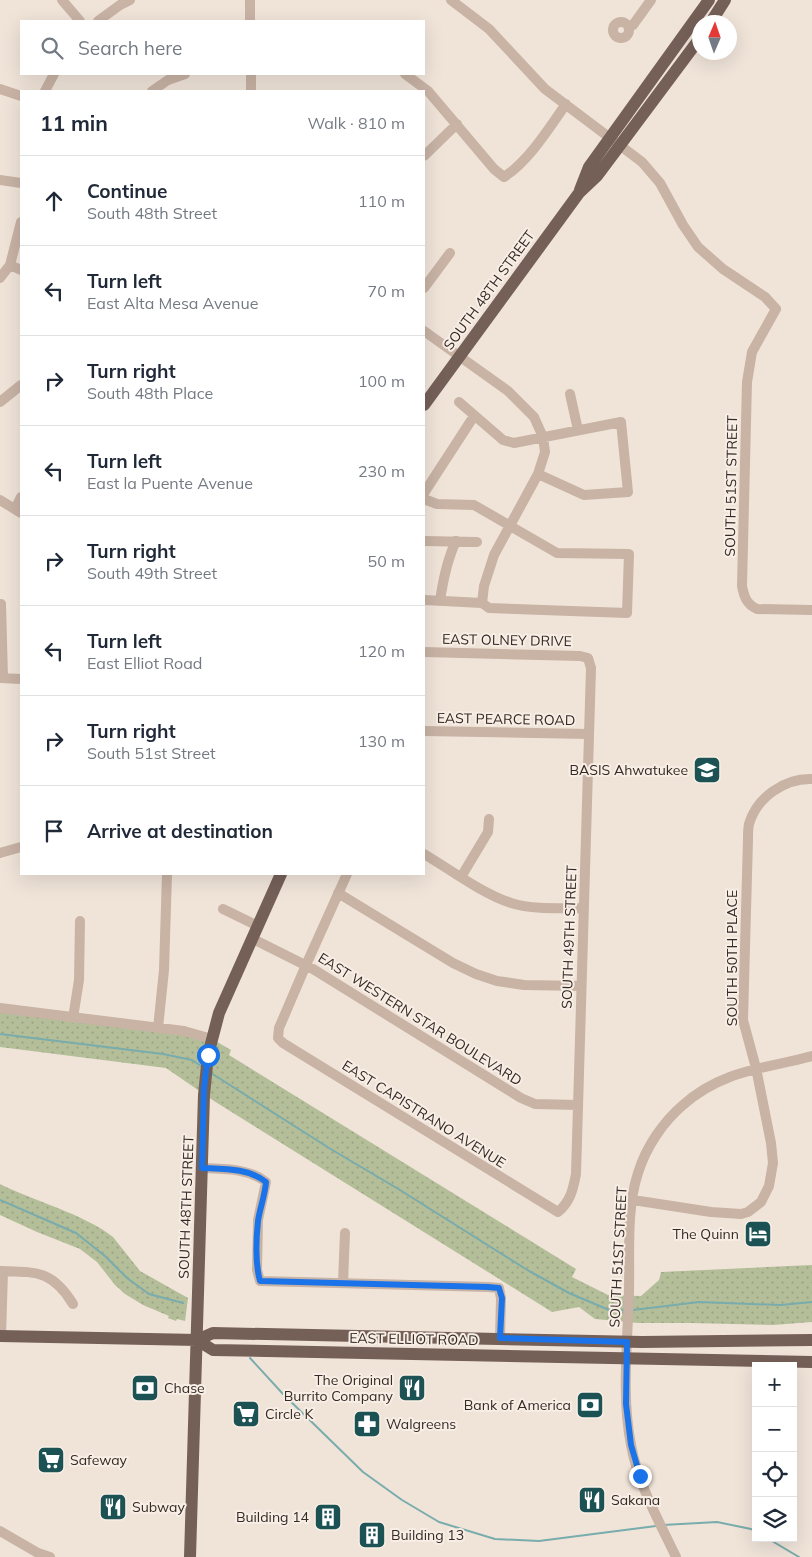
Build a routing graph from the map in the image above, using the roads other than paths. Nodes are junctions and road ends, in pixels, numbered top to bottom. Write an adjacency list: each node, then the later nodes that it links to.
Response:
1 (62, 0): 9 (street)
2 (130, 0): 10 (street)
3 (250, 0): 11 (street)
4 (451, 0): 23 (street)
5 (651, 0): 12 (street)
6 (709, 0): 25 (main road, SOUTH 48TH STREET)
7 (724, 0): 8 (main road)
8 (714, 15)
9 (79, 20)
10 (99, 20)
11 (250, 20)
12 (629, 27)
13 (692, 48): 25 (main road, SOUTH 48TH STREET)
14 (53, 75): 19 (street)
15 (182, 75): 20 (street)
16 (251, 75): 21 (street)
17 (406, 75): 24 (street)
18 (0, 88): 22 (street)
19 (46, 90)
20 (153, 90)
21 (251, 90)
22 (20, 96)
23 (566, 104): 24 (street); 25 (street)
24 (457, 124): 26 (street)
25 (616, 142): 36 (main road, SOUTH 48TH STREET); 58 (street, SOUTH 51ST STREET)
26 (425, 155)
27 (0, 180): 28 (street)
28 (20, 183)
29 (20, 226): 31 (street)
30 (450, 253): 34 (street)
31 (10, 265): 32 (street); 33 (street)
32 (20, 270)
33 (0, 278)
34 (425, 287)
35 (425, 332): 36 (street)
36 (459, 356): 41 (main road, SOUTH 48TH STREET); 44 (street)
37 (20, 386): 39 (street)
38 (570, 394): 43 (street)
39 (0, 402)
40 (459, 402): 42 (street)
41 (425, 404)
42 (474, 416): 44 (street); 46 (street)
43 (578, 430): 44 (street); 45 (street)
44 (543, 437): 45 (street)
45 (538, 474): 50 (street)
46 (425, 491)
47 (425, 499): 50 (street)
48 (0, 500): 49 (street)
49 (18, 511)
50 (509, 525): 56 (street); 56 (street)
51 (425, 541): 52 (street)
52 (456, 542): 53 (street); 55 (street)
53 (477, 542)
54 (425, 600): 55 (street)
55 (440, 601): 56 (street)
56 (482, 603)
57 (1, 604): 61 (street)
58 (812, 610)
59 (425, 652): 60 (street, EAST OLNEY DRIVE)
60 (588, 658): 64 (street, SOUTH 49TH STREET)
61 (2, 678): 62 (street)
62 (20, 679)
63 (425, 731): 64 (street, EAST PEARCE ROAD)
64 (589, 734): 75 (street, SOUTH 49TH STREET)
65 (812, 780): 87 (street, SOUTH 50TH PLACE)
66 (490, 819): 73 (street)
67 (20, 847): 68 (street)
68 (0, 853)
69 (425, 855): 73 (street)
70 (167, 875): 84 (street)
71 (281, 875): 78 (main road, SOUTH 48TH STREET)
72 (347, 875): 74 (street)
73 (462, 877): 75 (street)
74 (338, 894): 80 (street); 81 (street)
75 (584, 908): 81 (street, SOUTH 49TH STREET)
76 (223, 909): 78 (street)
77 (80, 921): 83 (street)
78 (258, 926): 79 (main road, SOUTH 48TH STREET)
79 (253, 939): 80 (street, EAST WESTERN STAR BOULEVARD); 85 (main road, SOUTH 48TH STREET)
80 (306, 965): 88 (street, EAST WESTERN STAR BOULEVARD); 91 (street, EAST CAPISTRANO AVENUE)
81 (582, 986): 88 (street, SOUTH 49TH STREET)
82 (0, 1008): 83 (street)
83 (73, 1018): 84 (street)
84 (158, 1028): 85 (street)
85 (212, 1039): 89 (main road, SOUTH 48TH STREET)
86 (812, 1056): 87 (street, SOUTH 51ST STREET)
87 (756, 1068): 90 (street, SOUTH 51ST STREET); 90 (street, SOUTH 50TH PLACE)
88 (578, 1105): 91 (street, SOUTH 49TH STREET)
89 (202, 1168): 94 (street); 99 (main road, SOUTH 48TH STREET)
90 (633, 1200): 101 (street, SOUTH 51ST STREET)
91 (558, 1212)
92 (345, 1233): 94 (street)
93 (2, 1271): 95 (street); 96 (street)
94 (343, 1283): 98 (street)
95 (73, 1304)
96 (1, 1336): 99 (main road, EAST ELLIOT ROAD)
97 (388, 1338): 98 (main road, EAST ELLIOT ROAD); 99 (main road, EAST ELLIOT ROAD); 102 (main road)
98 (500, 1338): 101 (main road, EAST ELLIOT ROAD)
99 (197, 1340): 102 (main road, EAST ELLIOT ROAD); 108 (main road, SOUTH 48TH STREET)
100 (812, 1340): 101 (main road, EAST ELLIOT ROAD)
101 (627, 1342): 103 (street, SOUTH 51ST STREET)
102 (388, 1353): 103 (main road, EAST ELLIOT ROAD)
103 (627, 1358): 104 (main road, EAST ELLIOT ROAD); 109 (street, SOUTH 51ST STREET)
104 (812, 1362)
105 (0, 1531): 106 (street)
106 (38, 1555): 107 (street)
107 (50, 1557)
108 (190, 1557)
109 (676, 1557)

